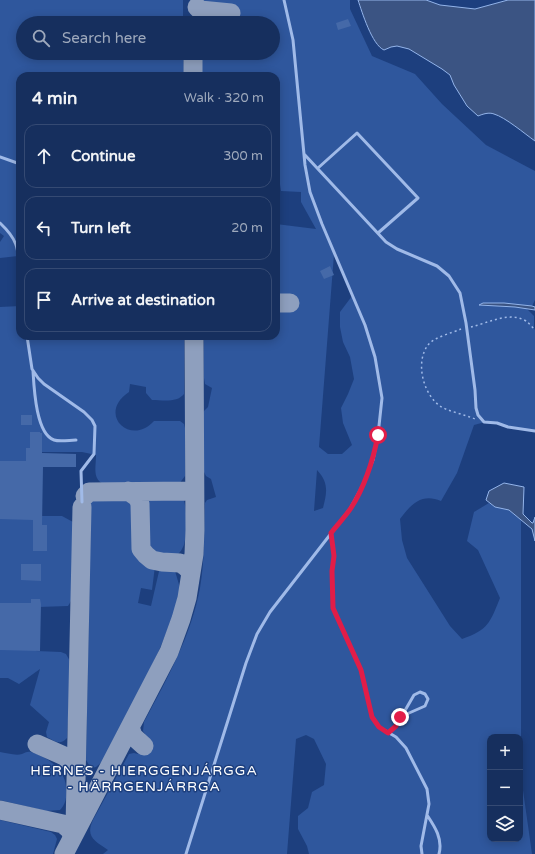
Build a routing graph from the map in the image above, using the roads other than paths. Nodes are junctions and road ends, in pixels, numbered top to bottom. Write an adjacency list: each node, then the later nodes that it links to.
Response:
1 (284, 0): 2 (lane)
2 (304, 154): 5 (lane); 14 (lane)
3 (0, 157): 4 (lane)
4 (16, 163)
5 (318, 168): 7 (lane); 7 (lane)
6 (0, 223): 8 (lane)
7 (378, 233): 11 (lane)
8 (16, 244)
9 (28, 340): 10 (lane)
10 (32, 369): 12 (lane); 13 (lane)
11 (535, 431)
12 (76, 440)
13 (82, 502)
14 (331, 533): 16 (lane); 18 (lane)
15 (400, 717): 15 (lane); 16 (lane)
16 (388, 733): 17 (lane)
17 (427, 815): 19 (lane); 20 (lane)
18 (186, 854)
19 (422, 854)
20 (439, 854)

